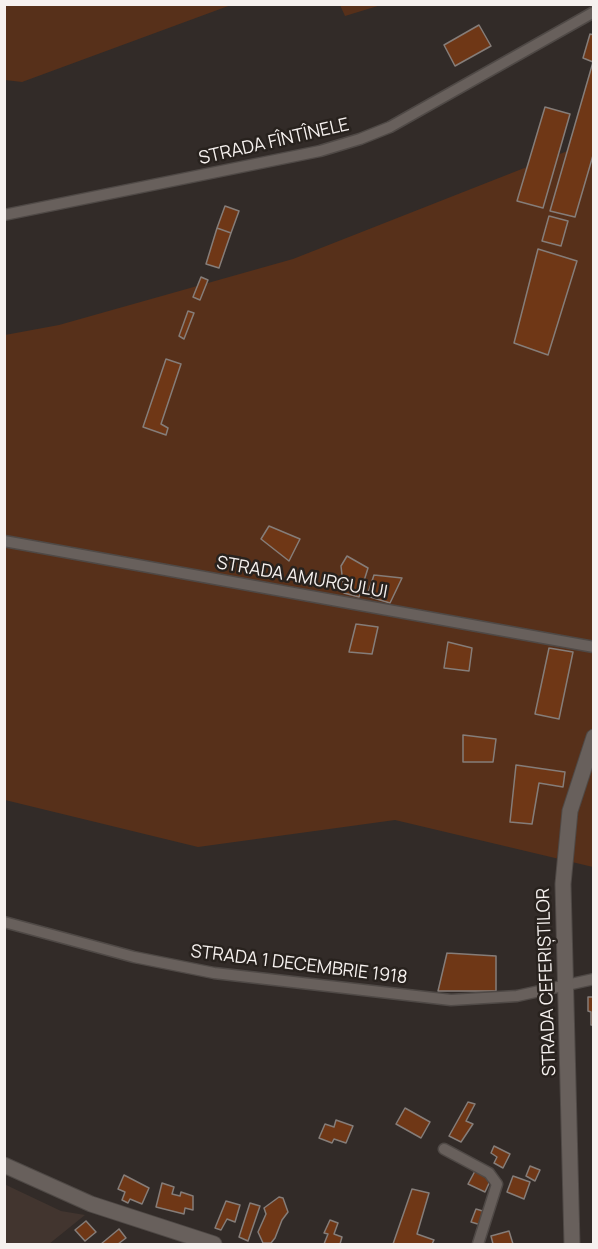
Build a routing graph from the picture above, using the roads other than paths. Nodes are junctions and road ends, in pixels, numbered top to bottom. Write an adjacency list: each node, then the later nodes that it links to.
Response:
1 (594, 12): 2 (street, STRADA FÎNTÎNELE)
2 (4, 215)
3 (4, 541): 4 (street, STRADA AMURGULUI)
4 (594, 647)
5 (594, 737): 8 (street, STRADA CEFERIȘTILOR)
6 (4, 922): 8 (street, STRADA 1 DECEMBRIE 1918)
7 (594, 979): 8 (street, STRADA 1 DECEMBRIE 1918)
8 (565, 984): 11 (street, STRADA CEFERIȘTILOR)
9 (444, 1149): 13 (street)
10 (6, 1169): 12 (street)
11 (574, 1242)
12 (214, 1245)
13 (478, 1245)

